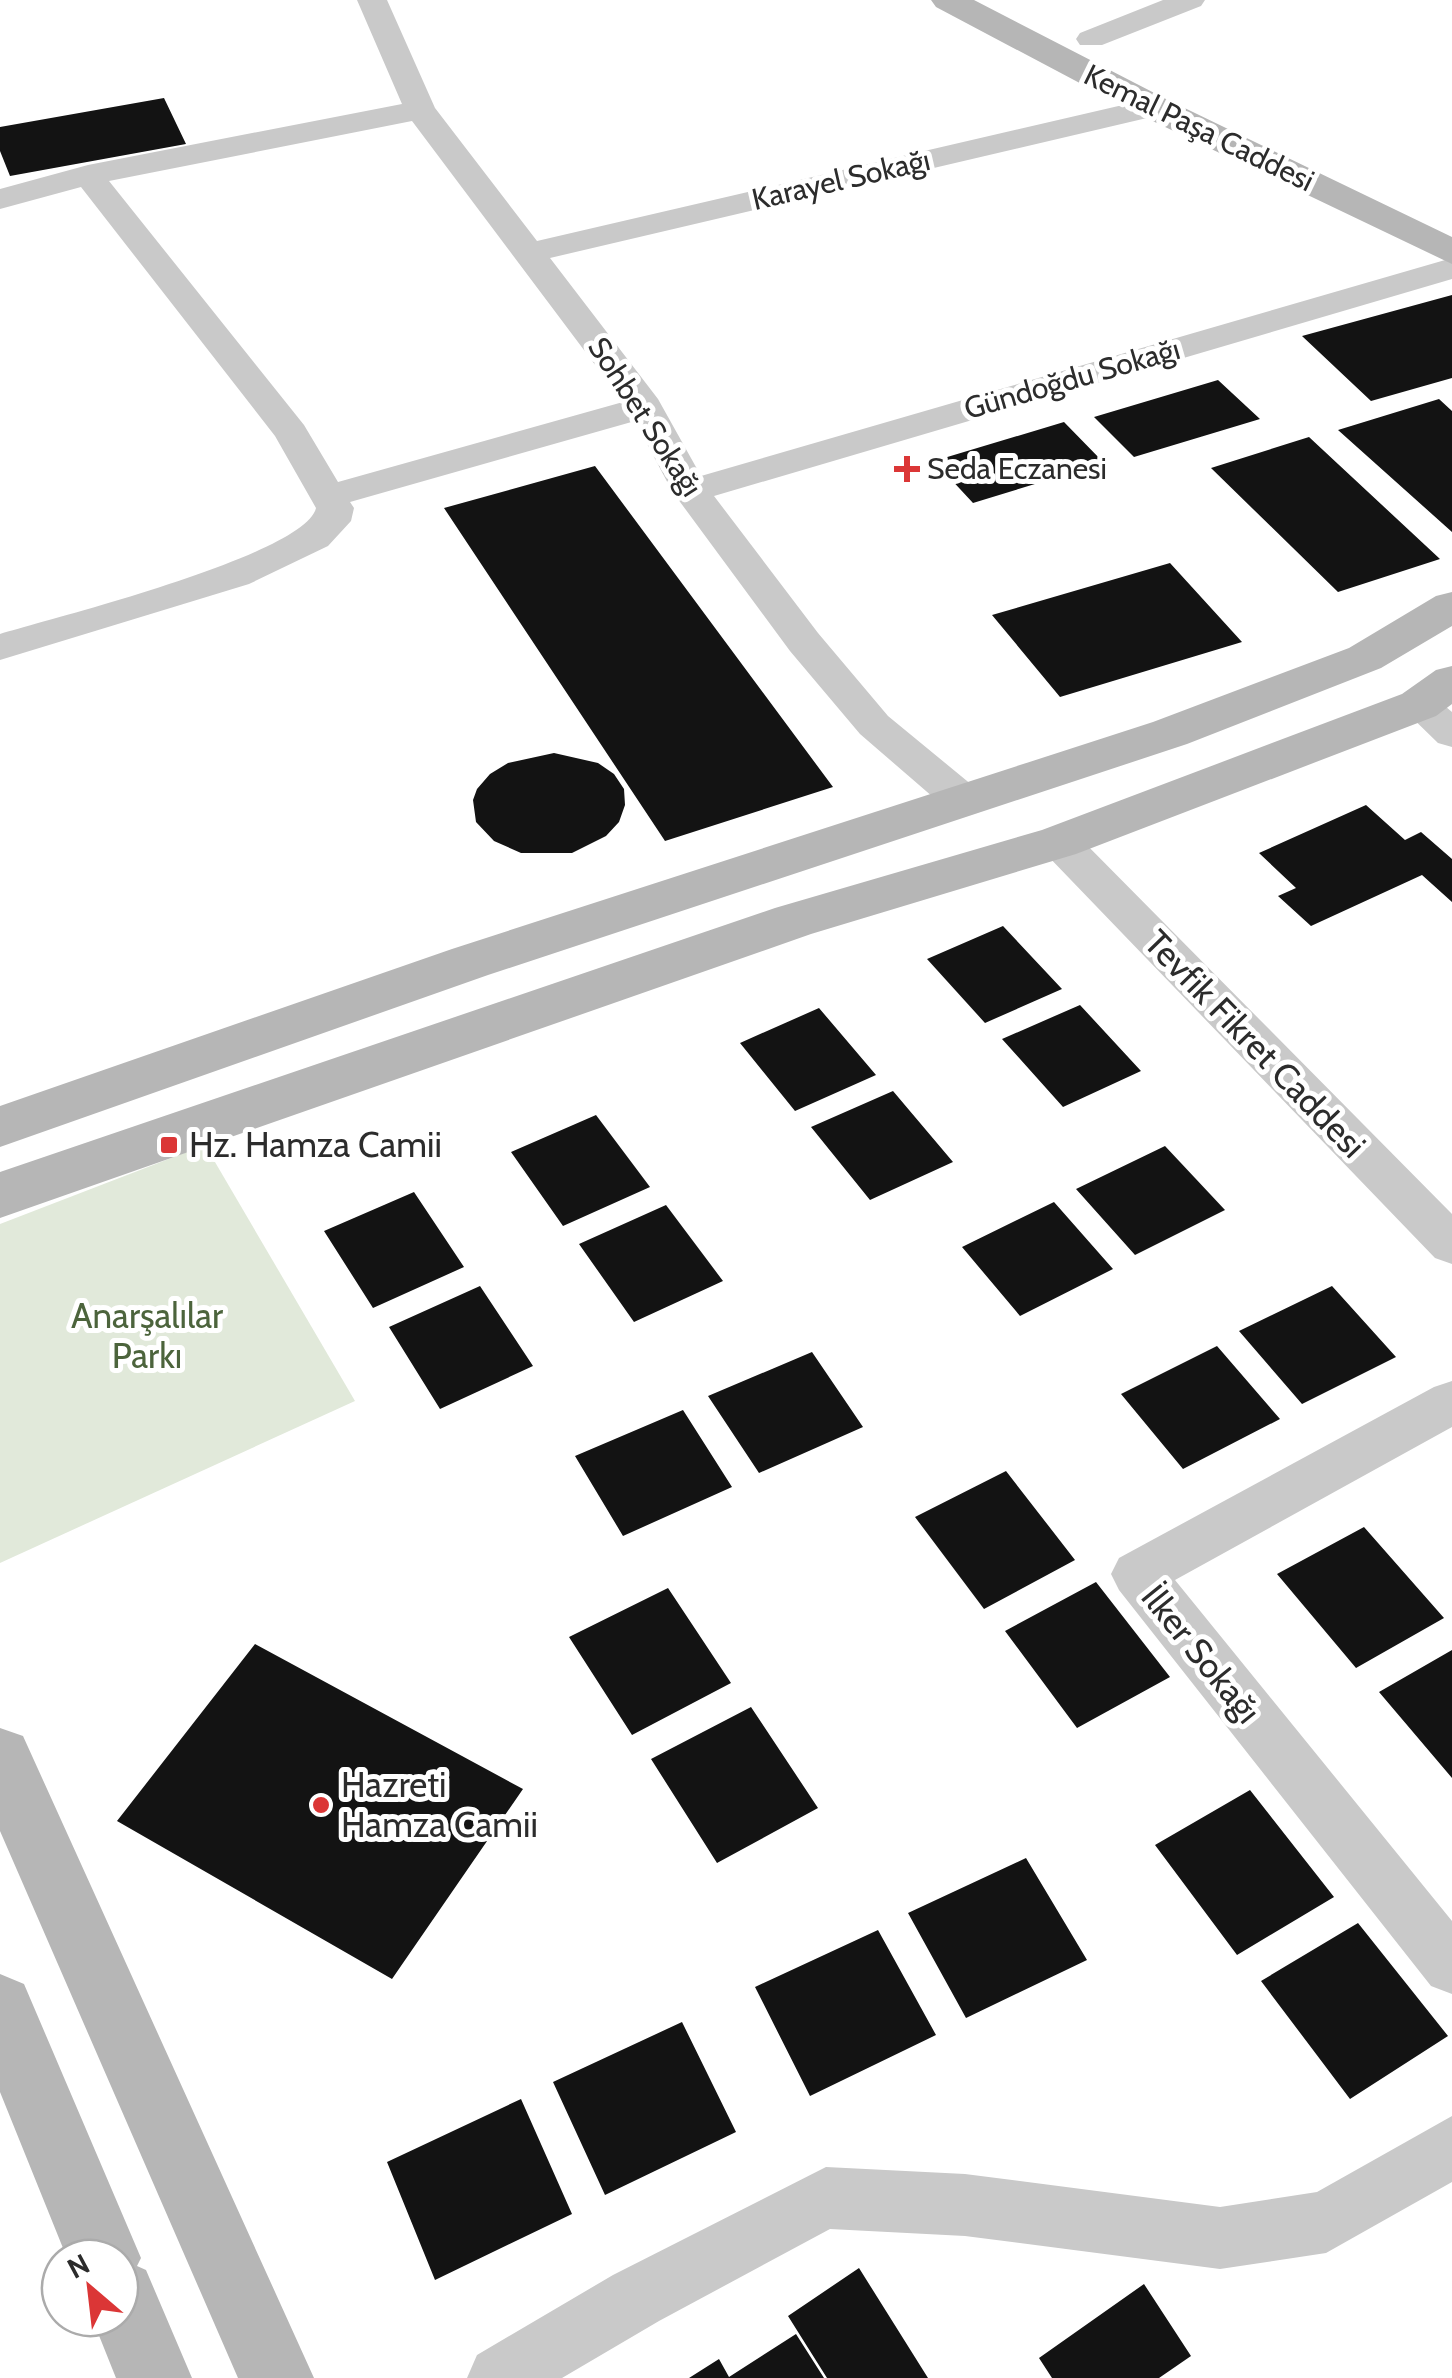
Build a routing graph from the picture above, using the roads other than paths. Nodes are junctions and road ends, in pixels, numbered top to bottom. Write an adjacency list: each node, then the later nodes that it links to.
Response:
1 (372, 0): 7 (street, Sohbet Sokağı)
2 (948, 0): 6 (street, Kemal Paşa Caddesi)
3 (1011, 0): 5 (street, Kemal Paşa Caddesi)
4 (1190, 0): 5 (street)
5 (1091, 39): 9 (street, Kemal Paşa Caddesi)
6 (1153, 107): 11 (street, Kemal Paşa Caddesi); 12 (street, Karayel Sokağı)
7 (420, 110): 8 (street); 12 (street, Sohbet Sokağı)
8 (88, 175): 10 (street); 16 (street)
9 (1417, 196)
10 (0, 199)
11 (1452, 252)
12 (530, 253): 14 (street, Sohbet Sokağı)
13 (1452, 268): 15 (street, Gündoğdu Sokağı)
14 (645, 407): 15 (street, Sohbet Sokağı); 16 (street)
15 (692, 490): 21 (street, Sohbet Sokağı)
16 (330, 496): 18 (street)
17 (1452, 606): 19 (street)
18 (0, 647)
19 (1365, 658): 20 (street); 21 (street)
20 (1441, 706): 22 (street)
21 (963, 800): 23 (street)
22 (1058, 842): 24 (street); 25 (street, Tevfik Fikret Caddesi)
23 (0, 1126)
24 (0, 1197)
25 (1452, 1245)
26 (1452, 1402): 28 (street, İlker Sokağı)
27 (0, 1756): 34 (street)
28 (1452, 1966)
29 (0, 2006): 31 (street)
30 (1452, 2148): 35 (street)
31 (96, 2238)
32 (137, 2338): 33 (street)
33 (154, 2378)
34 (276, 2378)
35 (500, 2378)

